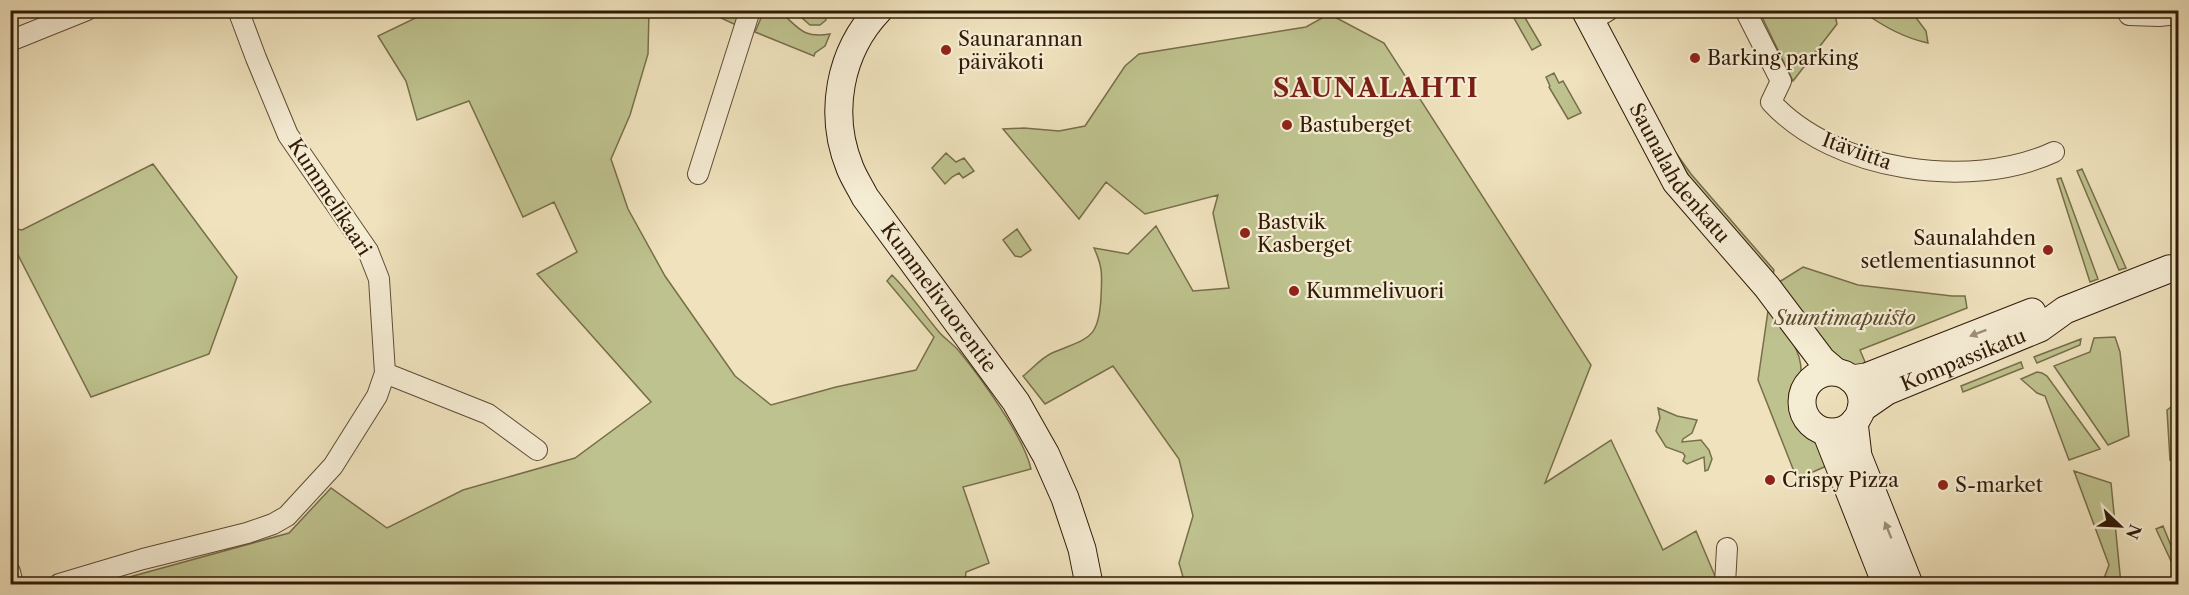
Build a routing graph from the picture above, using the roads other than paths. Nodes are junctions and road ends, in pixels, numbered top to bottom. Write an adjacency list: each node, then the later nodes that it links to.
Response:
1 (87, 10): 9 (street)
2 (238, 10): 15 (street, Kummelikaari)
3 (750, 10): 11 (street)
4 (879, 10): 25 (street, Kummelivuorentie)
5 (1745, 10): 10 (street, Itäviitta)
6 (1595, 14): 14 (street, Saunalahdenkatu)
7 (2178, 14): 8 (street)
8 (2130, 15)
9 (10, 41)
10 (2054, 152)
11 (698, 174)
12 (2178, 268): 13 (street, Kompassikatu)
13 (2065, 310): 16 (street, Kompassikatu, one-way to 16); 18 (street, Kompassikatu)
14 (1794, 324): 16 (street, Saunalahdenkatu); 17 (street, Saunalahdenkatu)
15 (385, 373): 20 (street); 24 (street, Kummelikaari)
16 (1843, 375): 17 (street); 18 (street)
17 (1807, 384): 19 (street)
18 (1858, 415): 19 (street); 28 (street, one-way to 18)
19 (1826, 432): 27 (street)
20 (537, 450)
21 (1727, 548): 26 (street)
22 (10, 572): 23 (street)
23 (13, 585)
24 (59, 585)
25 (1089, 585)
26 (1725, 585)
27 (1886, 585)
28 (1909, 585)

